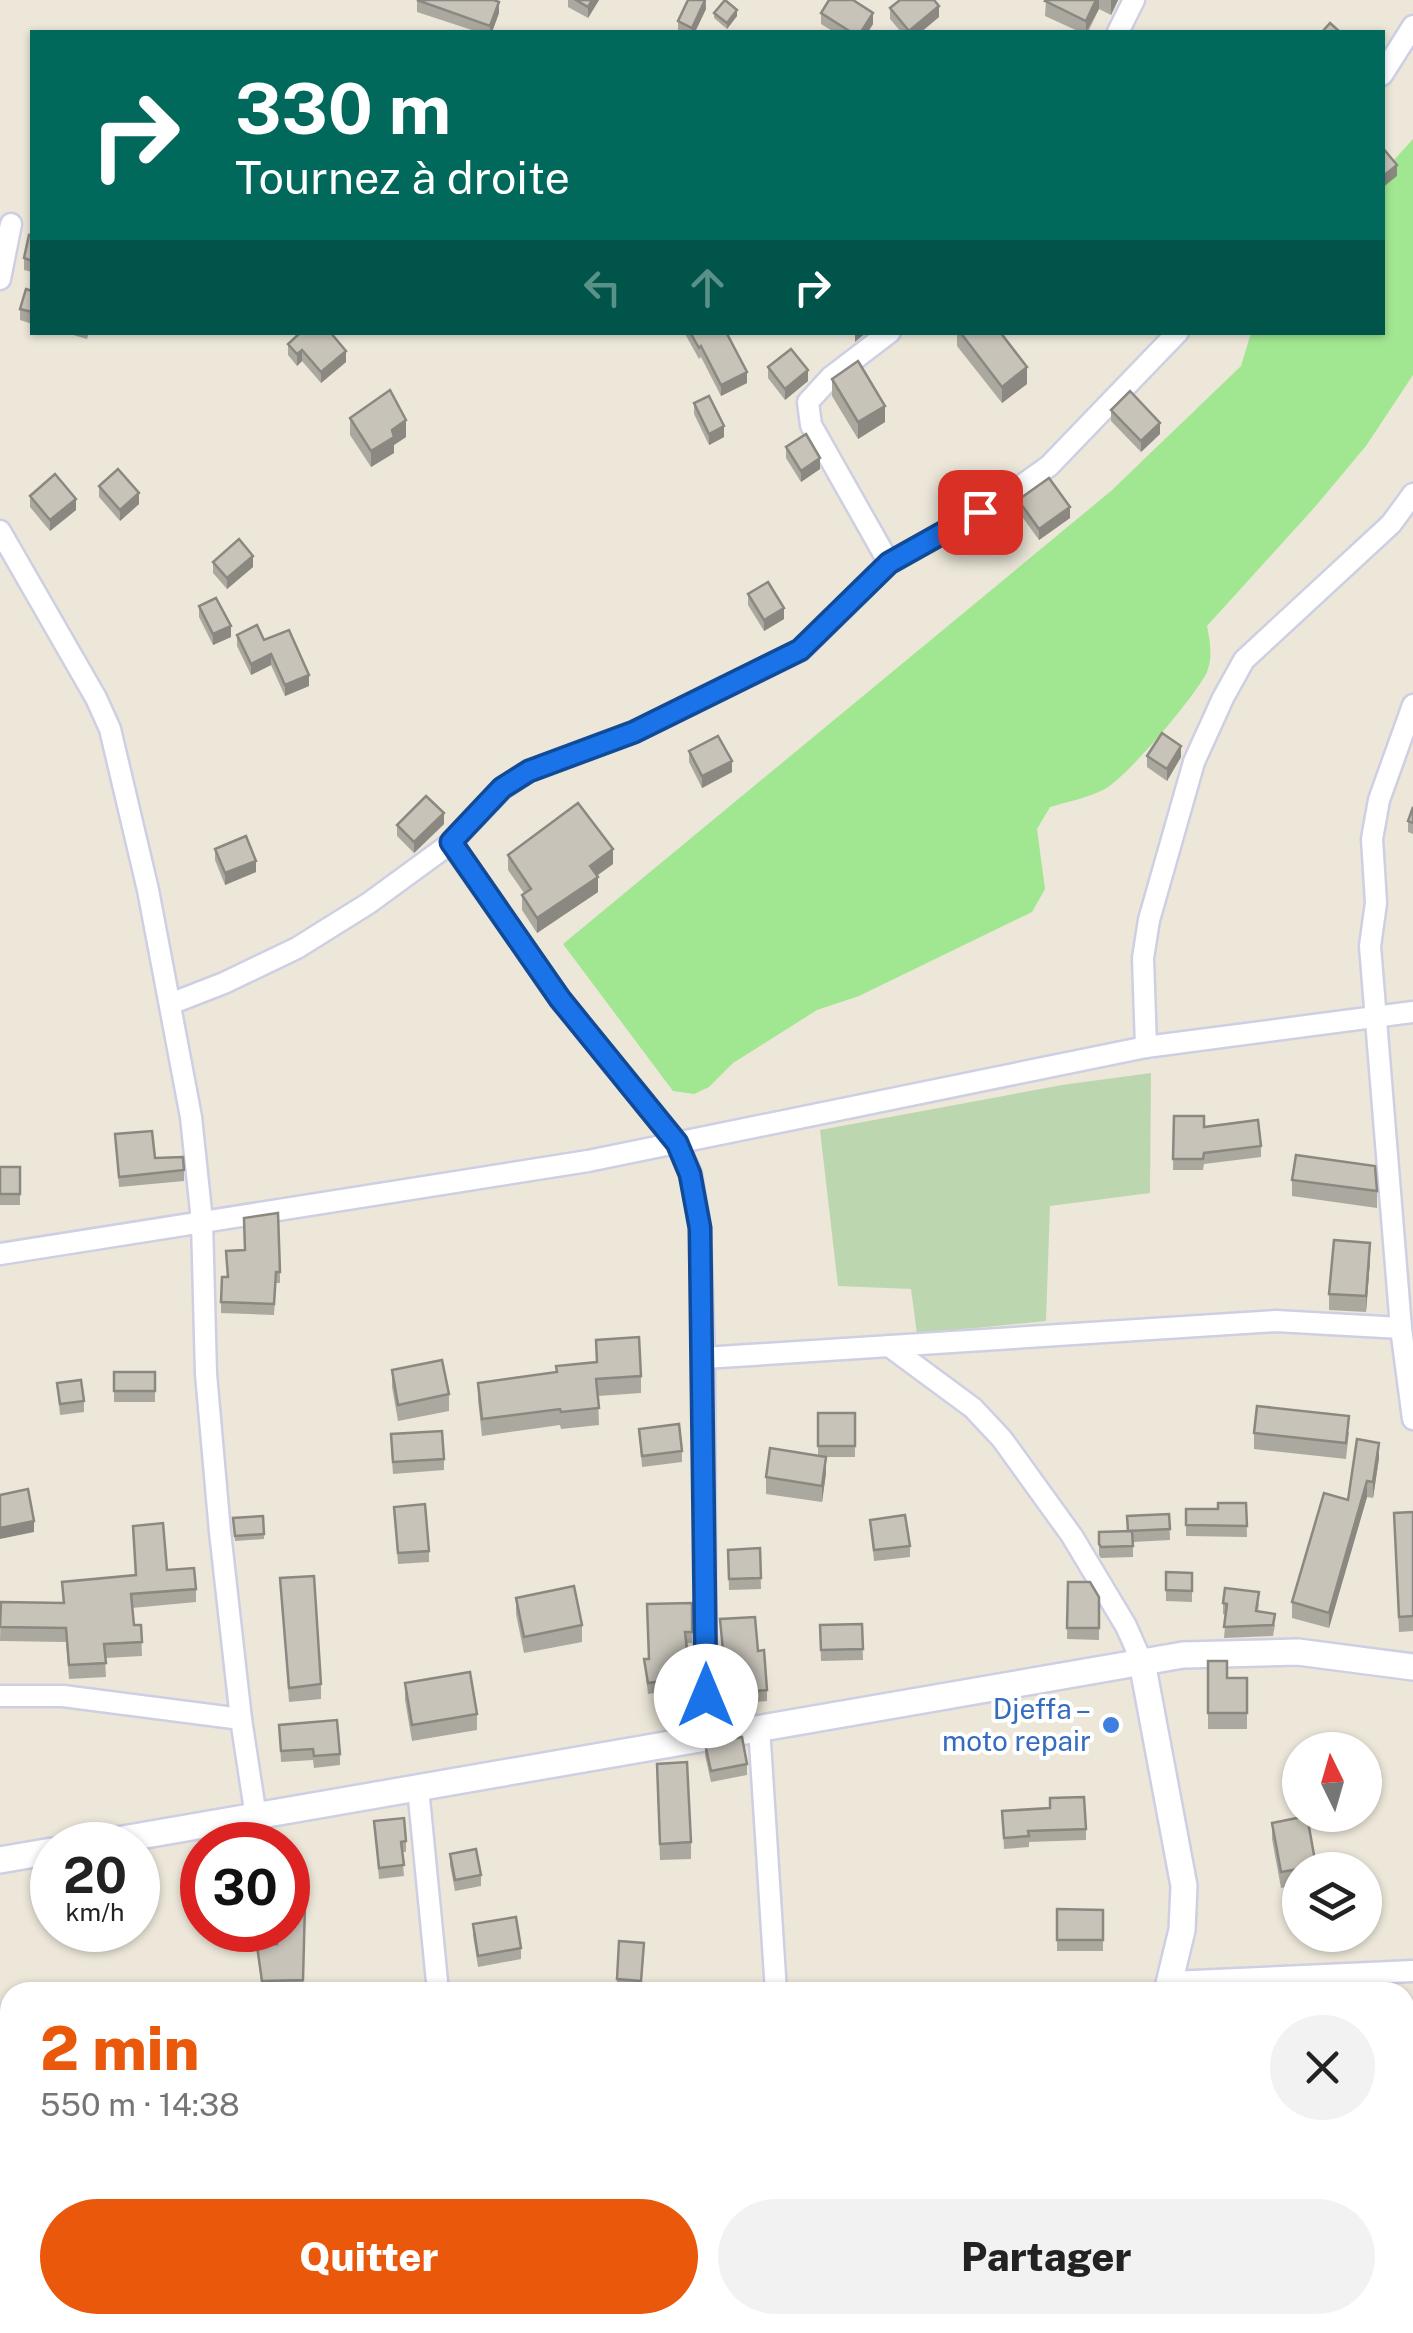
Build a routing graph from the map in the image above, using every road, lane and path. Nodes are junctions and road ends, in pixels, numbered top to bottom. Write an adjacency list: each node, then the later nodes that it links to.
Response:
1 (1134, 0): 3 (street)
2 (1413, 26): 4 (street)
3 (1119, 30)
4 (1385, 70)
5 (11, 224): 6 (street)
6 (0, 279)
7 (886, 335): 11 (street)
8 (1175, 335): 11 (street)
9 (1413, 494): 17 (street)
10 (0, 531): 14 (street)
11 (889, 563): 13 (street)
12 (1413, 705): 16 (street)
13 (451, 842): 14 (street); 18 (street)
14 (170, 1004): 19 (street)
15 (1413, 1012): 16 (street)
16 (1378, 1016): 17 (street); 21 (street)
17 (1146, 1047): 18 (street)
18 (677, 1143): 19 (street); 23 (street)
19 (202, 1221): 20 (street); 28 (street)
20 (0, 1254)
21 (1401, 1328): 22 (street); 24 (street)
22 (889, 1346): 23 (street); 25 (street)
23 (704, 1358): 30 (street)
24 (1413, 1419)
25 (1142, 1662): 26 (street); 29 (street); 39 (street)
26 (1413, 1667)
27 (0, 1696): 28 (street)
28 (241, 1719): 32 (street)
29 (759, 1727): 30 (street); 38 (street)
30 (706, 1736): 31 (street)
31 (418, 1788): 32 (street); 37 (street)
32 (256, 1817): 33 (street)
33 (160, 1833)
34 (30, 1855): 35 (street)
35 (0, 1860)
36 (1413, 1971): 40 (street)
37 (437, 1982)
38 (775, 1982)
39 (1170, 1982)
40 (1245, 1982)

